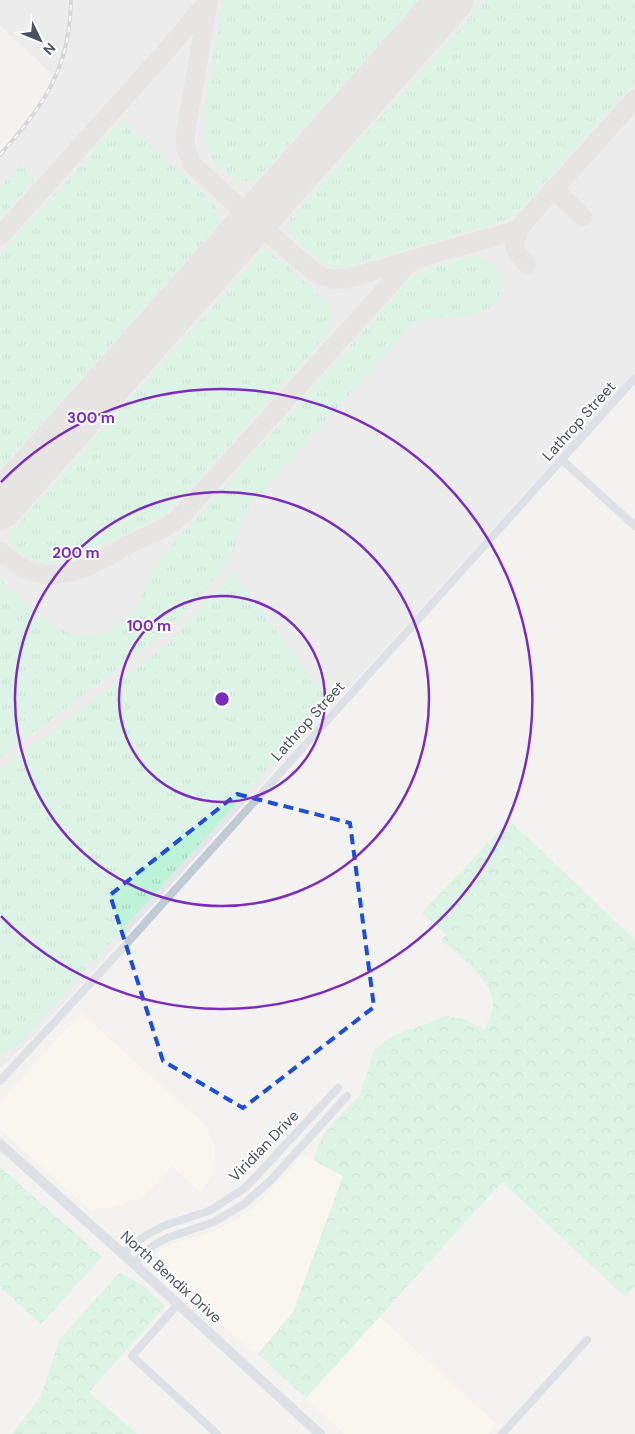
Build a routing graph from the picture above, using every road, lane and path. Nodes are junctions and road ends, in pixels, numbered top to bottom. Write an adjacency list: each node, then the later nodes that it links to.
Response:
1 (635, 378): 2 (street, Lathrop Street)
2 (562, 460): 3 (street); 4 (street, Lathrop Street)
3 (635, 526)
4 (0, 1081)
5 (338, 1088): 8 (street, Viridian Drive)
6 (347, 1096): 9 (street, Viridian Drive)
7 (0, 1144): 8 (street, North Bendix Drive)
8 (122, 1253): 9 (street, North Bendix Drive)
9 (134, 1263): 10 (street, North Bendix Drive)
10 (178, 1304): 12 (street); 13 (street, North Bendix Drive)
11 (587, 1340): 14 (street)
12 (217, 1434)
13 (320, 1434)
14 (502, 1434)

